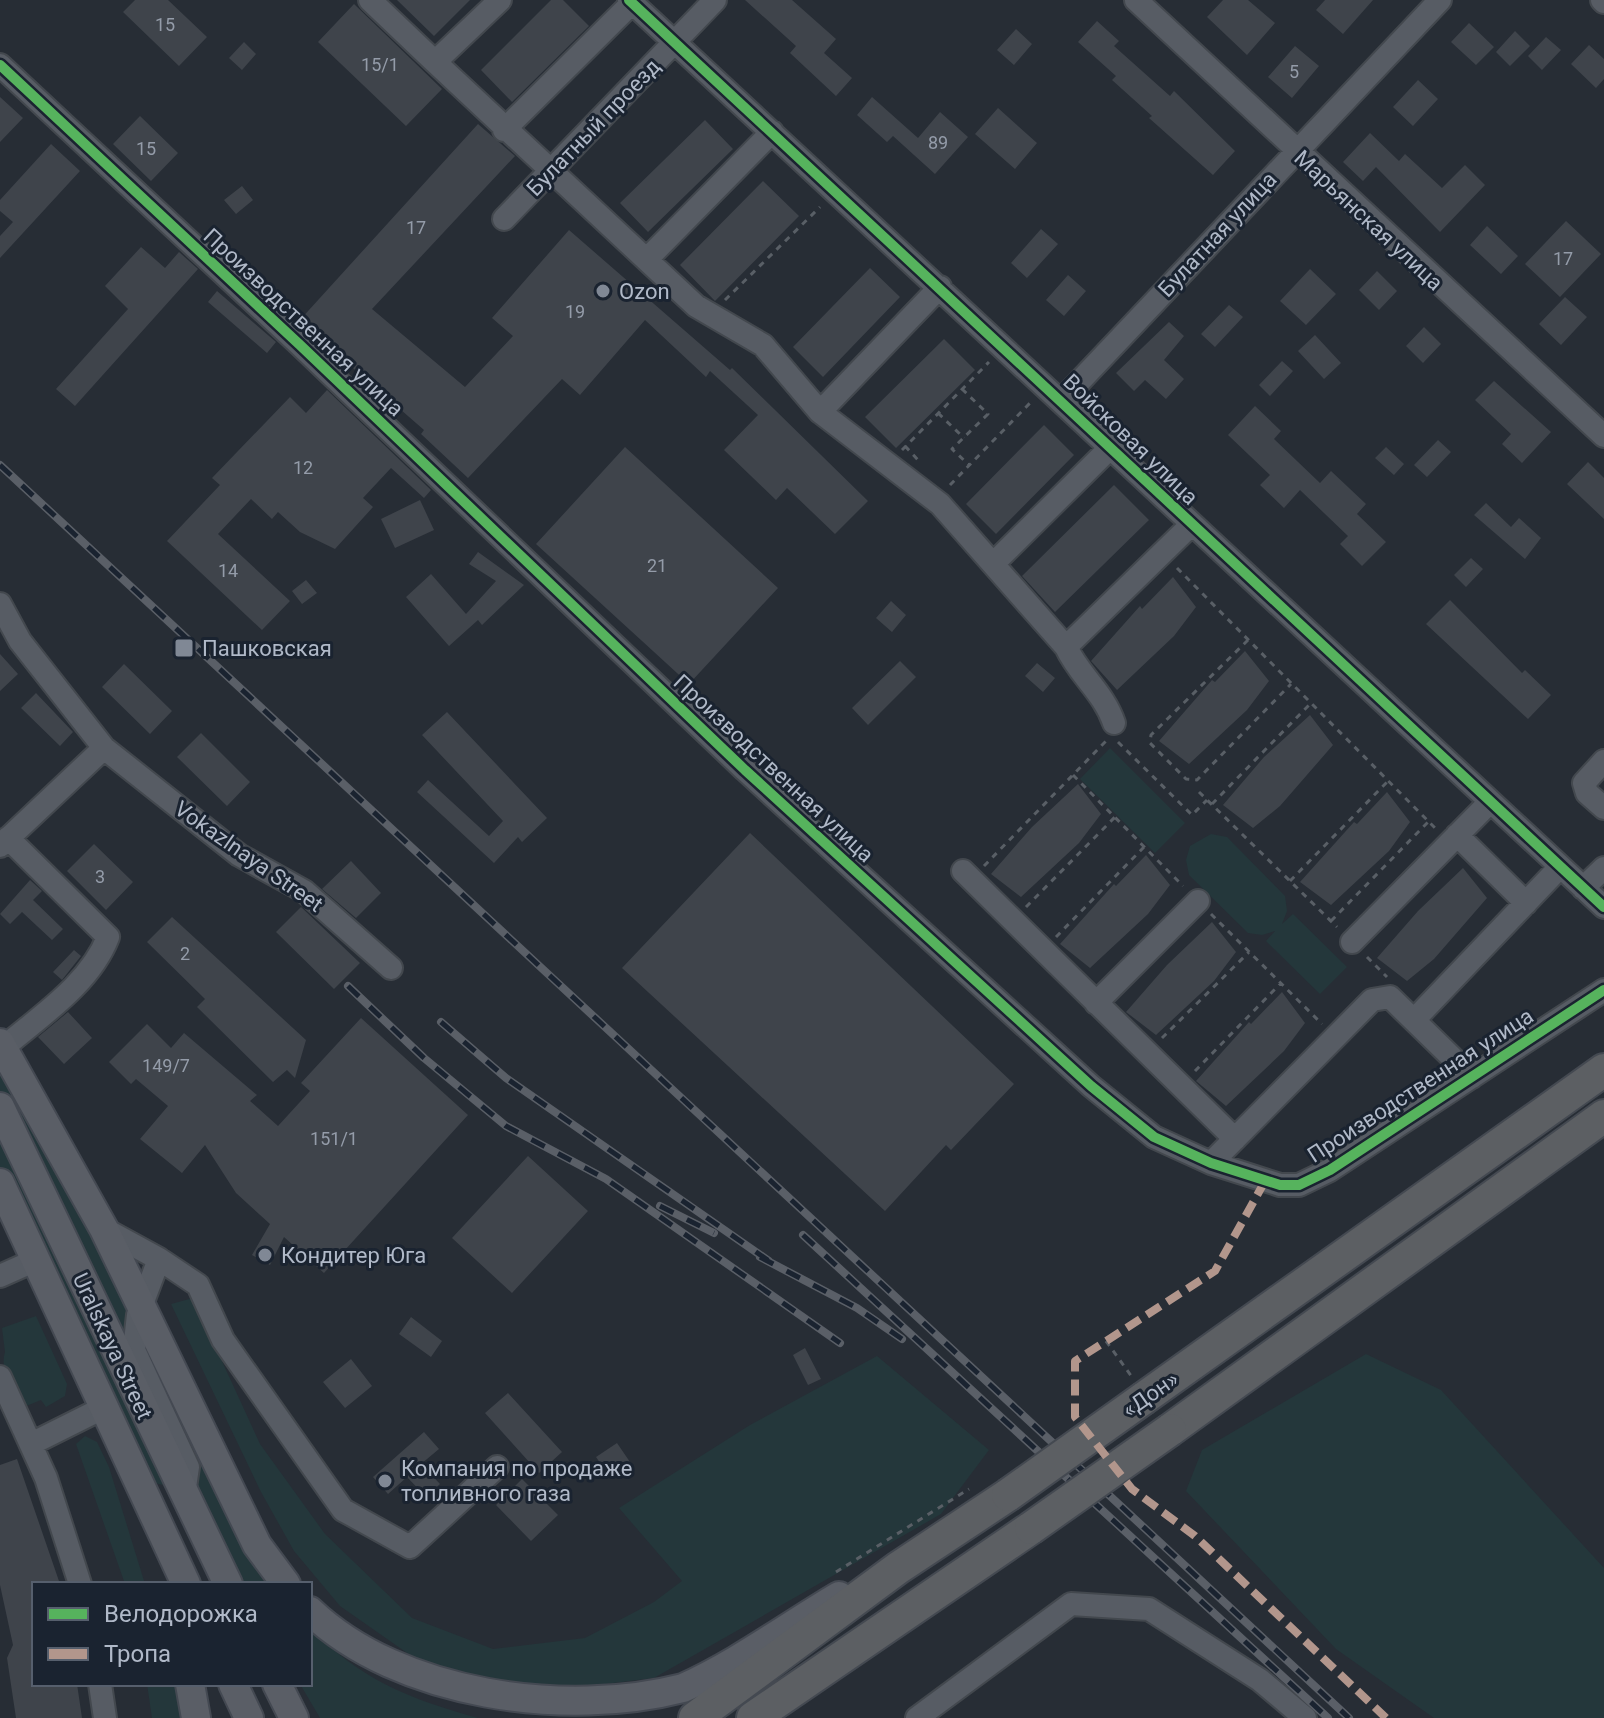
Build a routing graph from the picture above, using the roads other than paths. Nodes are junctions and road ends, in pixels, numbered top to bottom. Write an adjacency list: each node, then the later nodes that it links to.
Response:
1 (370, 0): 8 (street)
2 (500, 0): 8 (street)
3 (715, 0): 7 (street, Булатный проезд)
4 (1136, 0): 12 (street, Марьянская улица)
5 (1440, 0): 12 (street, Булатная улица)
6 (631, 1): 7 (street, Войсковая улица); 10 (street)
7 (675, 44): 11 (street, Войсковая улица); 13 (street, Булатный проезд)
8 (435, 62): 10 (street)
9 (0, 65): 50 (street, Производственная улица)
10 (504, 130): 13 (street)
11 (772, 132): 15 (street); 16 (street, Войсковая улица)
12 (1294, 151): 17 (street, Булатная улица); 19 (street, Марьянская улица)
13 (552, 169): 14 (street, Булатный проезд); 15 (street)
14 (504, 219)
15 (647, 259): 18 (street)
16 (940, 287): 17 (street, Войсковая улица); 18 (street)
17 (1062, 400): 20 (street, Войсковая улица)
18 (820, 412): 22 (street)
19 (1604, 436)
20 (1110, 448): 21 (street, Войсковая улица); 22 (street)
21 (1192, 524): 24 (street); 28 (street, Войсковая улица)
22 (994, 563): 24 (street)
23 (0, 604): 26 (street, Vokazlnaya Street)
24 (1066, 647): 25 (street)
25 (1114, 723)
26 (104, 748): 31 (street); 40 (street, Vokazlnaya Street)
27 (1604, 761): 29 (street)
28 (1490, 802): 30 (street); 32 (street, Войсковая улица)
29 (1604, 808)
30 (1453, 839): 37 (street); 39 (street)
31 (4, 842): 44 (street)
32 (1560, 867): 35 (street, Войсковая улица); 37 (street)
33 (1604, 868): 35 (street)
34 (963, 871): 42 (street)
35 (1583, 888): 38 (street, Войсковая улица)
36 (1198, 901): 42 (street)
37 (1526, 903): 43 (street)
38 (1604, 907)
39 (1352, 942)
40 (391, 968)
41 (1604, 990): 46 (street, Производственная улица)
42 (1096, 1003): 49 (street)
43 (1414, 1020): 46 (street); 49 (street)
44 (2, 1046): 52 (main road)
45 (1604, 1070): 64 (highway, «Дон», bridge)
46 (1472, 1077): 50 (street, Производственная улица)
47 (0, 1107): 62 (main road, Uralskaya Street)
48 (1604, 1116): 80 (highway, «Дон», bridge)
49 (1235, 1139): 50 (street)
50 (1211, 1163)
51 (0, 1183): 53 (main road, Uralskaya Street)
52 (104, 1229): 54 (street); 57 (main road)
53 (12, 1232): 55 (main road, Uralskaya Street)
54 (159, 1259): 57 (street); 61 (street)
55 (36, 1260): 56 (street); 59 (main road, Uralskaya Street)
56 (0, 1276)
57 (141, 1304): 62 (street); 69 (main road)
58 (0, 1377): 60 (street)
59 (105, 1407): 60 (street); 63 (main road, Uralskaya Street)
60 (31, 1444): 65 (street)
61 (497, 1467)
62 (184, 1496): 63 (main road); 68 (main road, Uralskaya Street)
63 (148, 1504): 66 (main road); 67 (main road, Uralskaya Street)
64 (898, 1568): 70 (main road); 79 (highway, «Дон»)
65 (79, 1582)
66 (167, 1582)
67 (185, 1582)
68 (227, 1582)
69 (285, 1582)
70 (312, 1613)
71 (100, 1686): 75 (street)
72 (190, 1686): 76 (main road)
73 (234, 1686): 77 (main road)
74 (278, 1686): 78 (main road)
75 (105, 1718)
76 (196, 1718)
77 (249, 1718)
78 (294, 1718)
79 (695, 1718)
80 (753, 1718)
81 (917, 1718): 82 (street)
82 (1305, 1718)

